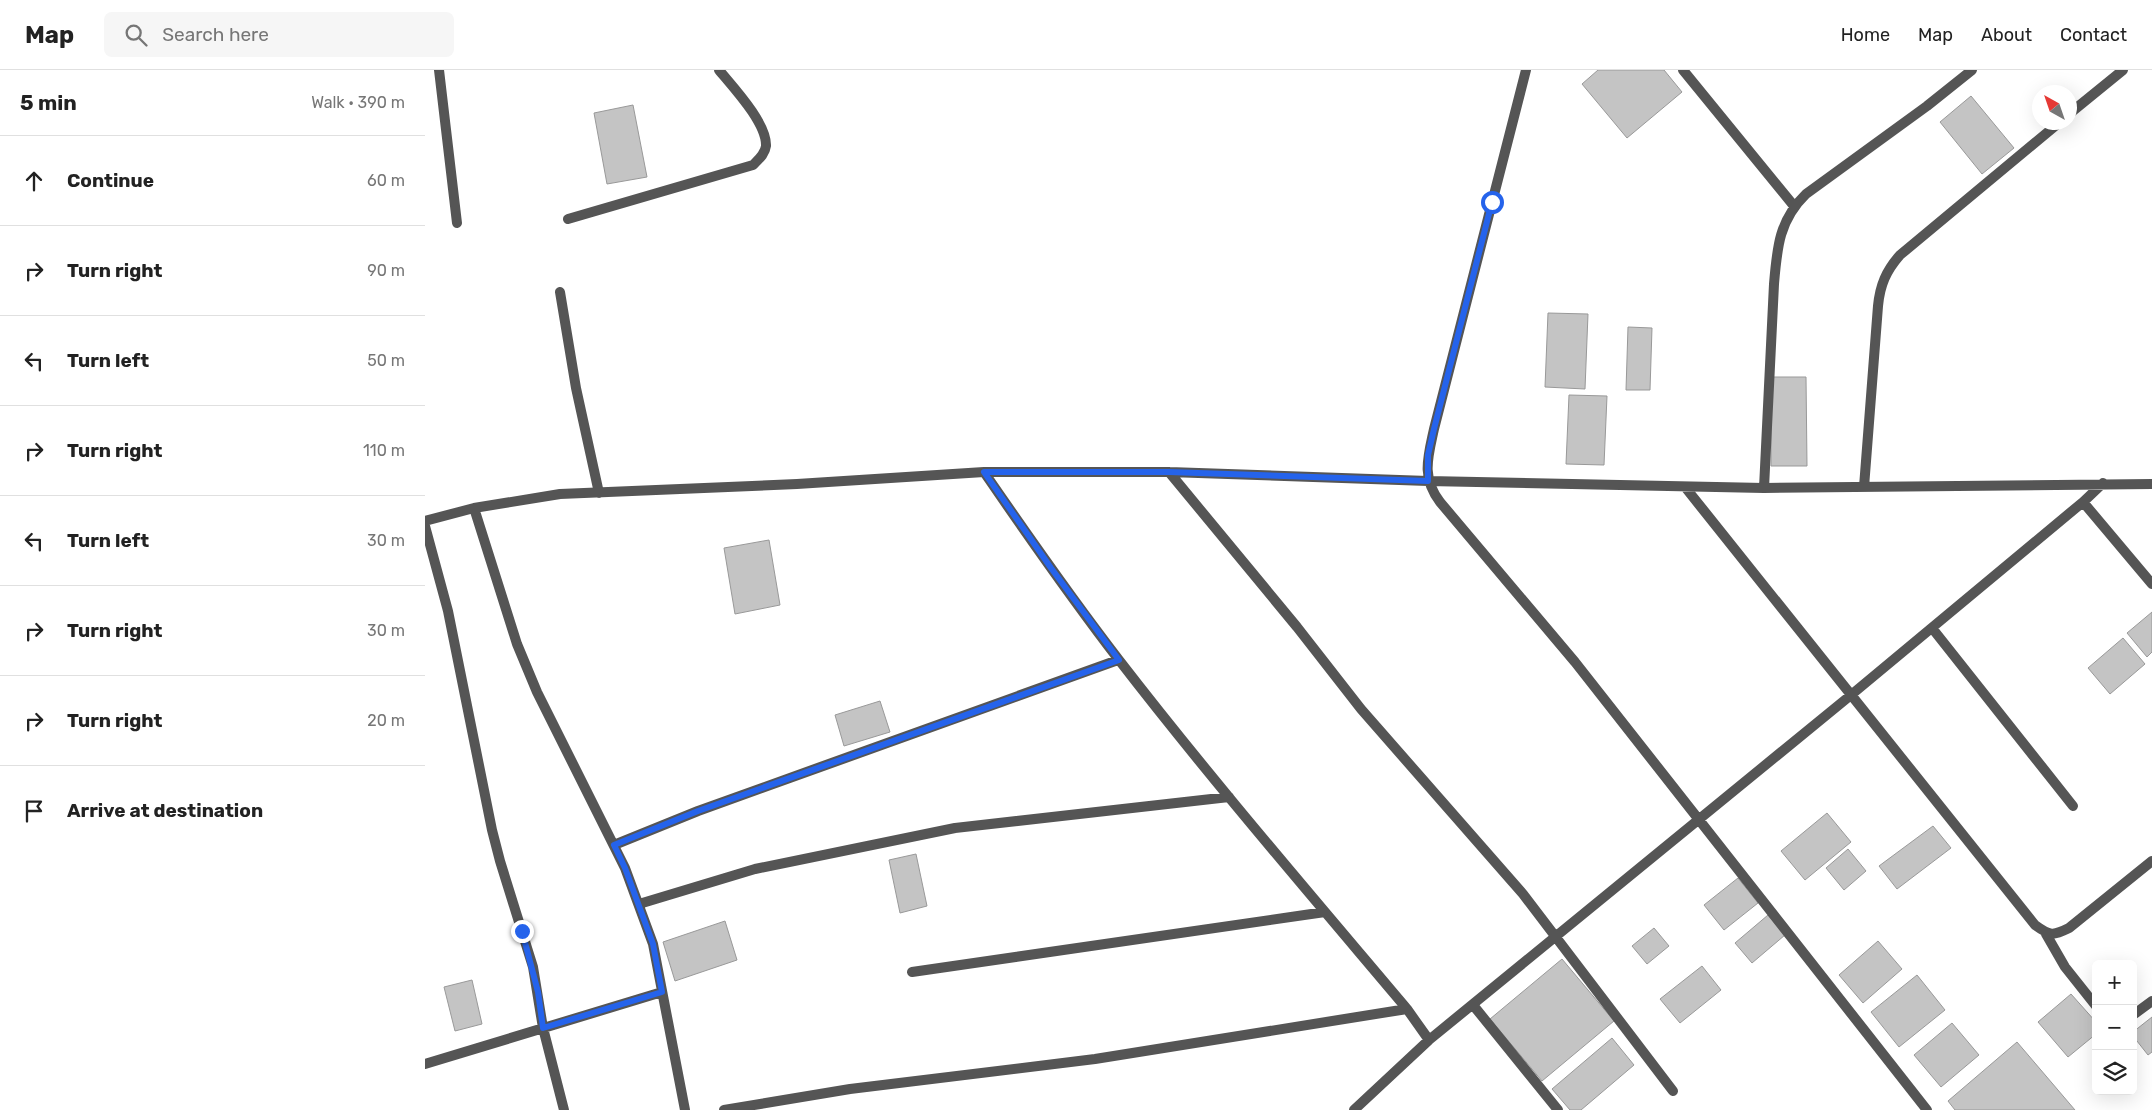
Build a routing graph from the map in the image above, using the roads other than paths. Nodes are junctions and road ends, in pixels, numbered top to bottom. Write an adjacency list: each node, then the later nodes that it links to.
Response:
1 (439, 70): 12 (street)
2 (734, 70): 7 (street)
3 (1526, 70): 16 (street)
4 (1683, 70): 10 (street)
5 (1972, 70): 10 (street)
6 (2123, 70): 8 (street)
7 (722, 74): 11 (street)
8 (2077, 107)
9 (2050, 130): 20 (street)
10 (1794, 206): 21 (street)
11 (568, 219)
12 (457, 223)
13 (560, 292): 22 (street)
14 (984, 472): 15 (street); 22 (street); 29 (street)
15 (1169, 472): 16 (street); 39 (street)
16 (1428, 481): 19 (street); 33 (street)
17 (2103, 483): 18 (street); 20 (street); 23 (street)
18 (2152, 484)
19 (1685, 487): 21 (street); 30 (street)
20 (1864, 487): 21 (street)
21 (1764, 488)
22 (599, 493): 24 (street)
23 (2083, 502): 27 (street); 28 (street)
24 (474, 508): 25 (street); 34 (street)
25 (425, 521)
26 (425, 526): 47 (street)
27 (2152, 584)
28 (1932, 628): 30 (street); 32 (street)
29 (1119, 660): 31 (street); 34 (street)
30 (1851, 695): 33 (street); 38 (street)
31 (1229, 797): 36 (street); 37 (street)
32 (2073, 806)
33 (1700, 819): 39 (street); 56 (street)
34 (614, 845): 36 (street)
35 (2152, 861): 38 (street)
36 (639, 904): 41 (street)
37 (1325, 912): 40 (street); 45 (street)
38 (2046, 934): 44 (street)
39 (1556, 937): 43 (street); 50 (street)
40 (912, 972)
41 (662, 992): 47 (street); 52 (street)
42 (2152, 1001): 46 (street)
43 (1473, 1005): 48 (street); 55 (street)
44 (2095, 1005)
45 (1407, 1009): 48 (street); 53 (street)
46 (2137, 1012)
47 (543, 1028): 49 (street); 51 (street)
48 (1429, 1040): 54 (street)
49 (425, 1064)
50 (1673, 1091)
51 (564, 1110)
52 (685, 1110)
53 (724, 1110)
54 (1353, 1110)
55 (1558, 1110)
56 (1927, 1110)

